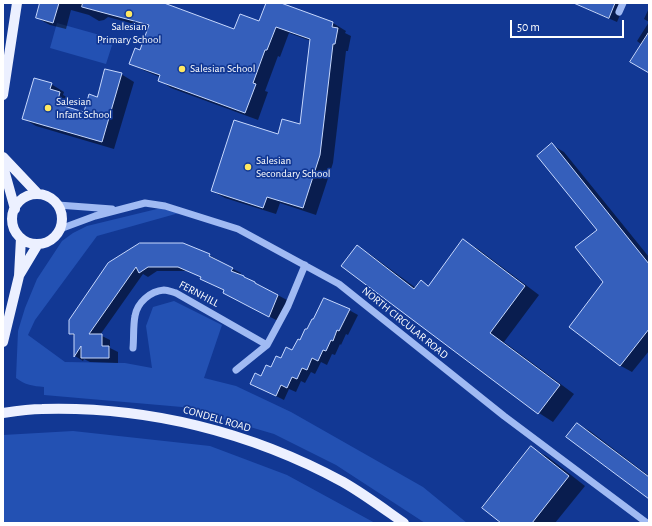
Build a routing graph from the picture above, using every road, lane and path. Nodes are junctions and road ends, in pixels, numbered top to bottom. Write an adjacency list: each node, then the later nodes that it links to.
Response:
1 (17, 3): 4 (main road)
2 (623, 3): 3 (street)
3 (619, 12)
4 (3, 95)
5 (3, 157): 7 (main road)
6 (3, 166): 9 (main road)
7 (38, 194): 8 (main road); 9 (main road)
8 (58, 205): 10 (street, NORTH CIRCULAR ROAD); 11 (main road)
9 (15, 209): 12 (main road)
10 (118, 209): 11 (street, NORTH CIRCULAR ROAD); 14 (street, NORTH CIRCULAR ROAD)
11 (60, 229): 13 (main road)
12 (21, 238): 13 (main road); 15 (main road)
13 (38, 244): 15 (main road)
14 (305, 265): 17 (street); 22 (street, NORTH CIRCULAR ROAD)
15 (19, 276): 16 (main road)
16 (3, 342)
17 (267, 345): 18 (street, FERNHILL); 19 (street)
18 (133, 348)
19 (236, 370)
20 (3, 413): 21 (main road, CONDELL ROAD)
21 (404, 523)
22 (647, 523)

